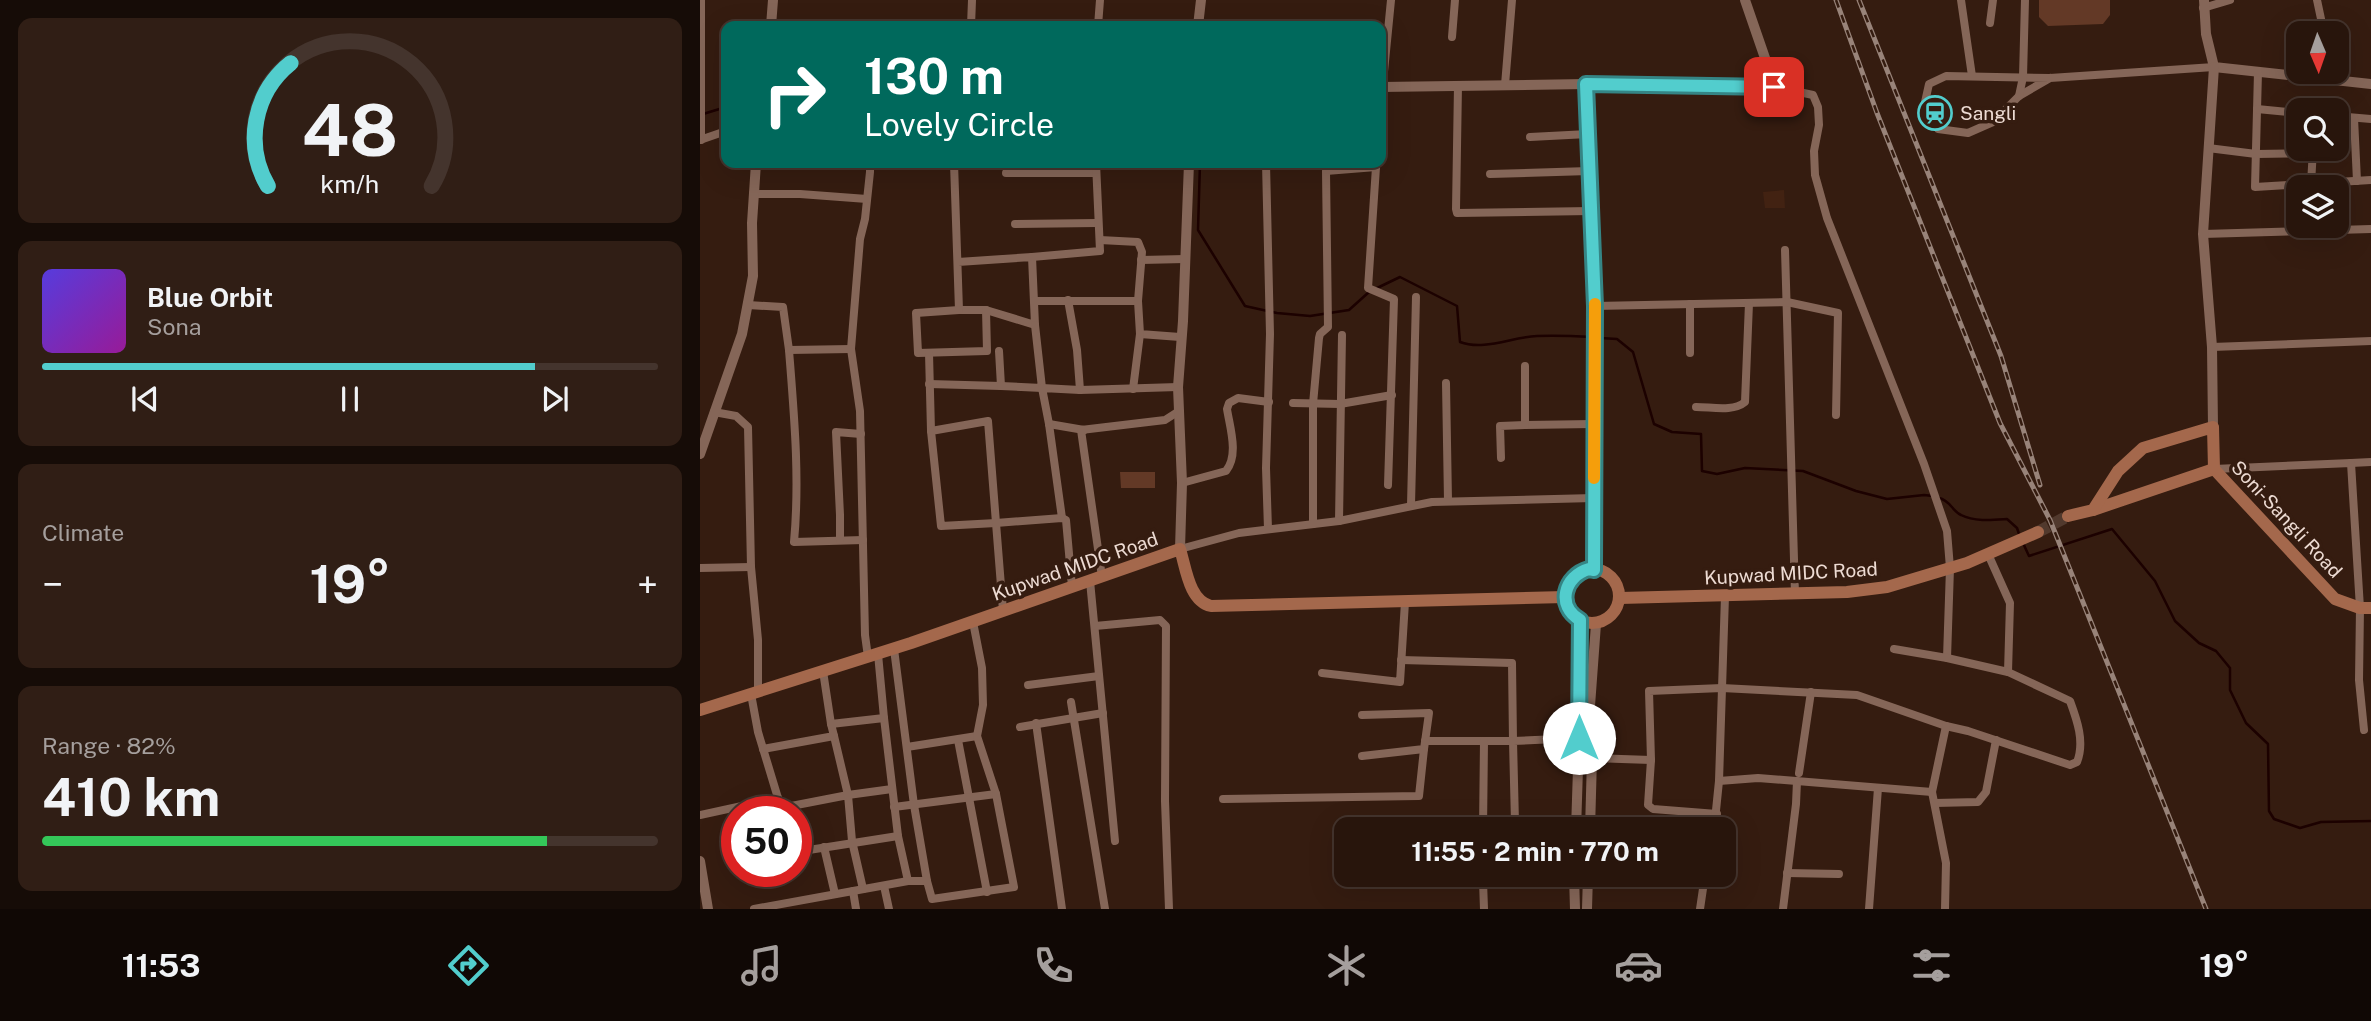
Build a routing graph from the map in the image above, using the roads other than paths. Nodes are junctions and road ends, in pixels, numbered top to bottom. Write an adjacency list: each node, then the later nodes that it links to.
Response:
1 (701, 0): 46 (street)
2 (972, 0): 17 (street)
3 (1100, 0): 18 (street)
4 (1201, 0): 19 (main road)
5 (1391, 0): 23 (street)
6 (1455, 0): 22 (street)
7 (1512, 0): 34 (street)
8 (1745, 0): 36 (main road)
9 (1961, 0): 27 (street)
10 (1993, 0): 21 (street)
11 (2025, 0): 28 (street)
12 (2230, 0): 15 (street)
13 (2317, 0): 20 (street)
14 (774, 2): 16 (main road)
15 (2204, 4): 24 (main road)
16 (772, 21)
17 (971, 21)
18 (1098, 21)
19 (1199, 21)
20 (2321, 21)
21 (1990, 23)
22 (1452, 37)
23 (1386, 48)
24 (2214, 67): 25 (main road); 29 (street); 47 (main road)
25 (2258, 72): 26 (main road); 38 (street)
26 (2286, 73)
27 (1972, 76): 28 (street); 37 (street)
28 (2023, 77): 29 (street); 37 (street)
29 (2050, 78): 37 (street)
30 (2349, 79): 32 (main road)
31 (1586, 84): 34 (main road); 36 (main road); 44 (main road)
32 (2371, 84)
33 (1458, 85): 34 (main road); 35 (main road); 68 (street)
34 (1505, 85)
35 (1386, 87)
36 (1774, 87): 149 (street)
37 (2019, 96)
38 (2257, 109): 39 (street); 49 (street)
39 (2286, 112)
40 (2349, 117): 41 (street)
41 (2354, 118): 42 (street); 63 (street)
42 (2371, 119)
43 (721, 133): 46 (street)
44 (1588, 134): 45 (street); 58 (main road)
45 (1530, 137)
46 (701, 140)
47 (2208, 148): 49 (street); 72 (main road)
48 (2286, 152): 49 (street)
49 (2256, 154): 65 (street)
50 (756, 168): 66 (main road)
51 (870, 168): 67 (street)
52 (954, 168): 78 (street)
53 (1096, 168): 60 (street)
54 (1189, 168): 77 (main road)
55 (1266, 168): 110 (street)
56 (1351, 168): 112 (street)
57 (1376, 168): 109 (street)
58 (1590, 171): 61 (street); 68 (main road)
59 (1006, 173): 60 (street)
60 (1096, 173): 69 (street)
61 (1490, 174)
62 (2371, 180): 63 (street)
63 (2357, 181): 64 (street)
64 (2349, 182)
65 (2286, 185)
66 (753, 194): 67 (street); 86 (main road)
67 (867, 199): 96 (street)
68 (1591, 211): 87 (main road)
69 (1097, 223): 70 (street); 73 (street)
70 (1015, 224)
71 (2371, 229): 72 (street)
72 (2203, 234): 95 (main road)
73 (1100, 240): 75 (street); 76 (street)
74 (1785, 250): 83 (street)
75 (1032, 257): 78 (street); 81 (street)
76 (1141, 260): 77 (street); 82 (street)
77 (1185, 260): 93 (main road)
78 (958, 262): 88 (street)
79 (1416, 297): 134 (street)
80 (1068, 300): 81 (street); 82 (street); 108 (street)
81 (1034, 301): 90 (street)
82 (1138, 301): 91 (street)
83 (1787, 302): 84 (street); 117 (street); 153 (street)
84 (1749, 303): 85 (street); 114 (street)
85 (1690, 304): 87 (street); 100 (street)
86 (748, 305): 97 (street); 116 (main road)
87 (1595, 306): 119 (main road)
88 (959, 310): 89 (street); 99 (street)
89 (986, 310): 90 (street); 99 (street)
90 (1035, 325): 106 (street)
91 (1140, 334): 93 (street); 107 (street)
92 (1342, 335): 113 (street)
93 (1180, 337): 105 (main road)
94 (2371, 341): 95 (street)
95 (2212, 347): 121 (main road)
96 (851, 349): 97 (street); 124 (street)
97 (789, 350): 143 (street)
98 (999, 351): 104 (street)
99 (929, 353): 103 (street)
100 (1690, 353)
101 (1525, 366): 120 (street)
102 (1446, 383): 133 (street)
103 (929, 384): 104 (street); 123 (street)
104 (1001, 386): 106 (street)
105 (1178, 387): 107 (street); 115 (main road)
106 (1042, 388): 108 (street); 118 (street)
107 (1133, 389): 108 (street)
108 (1080, 390)
109 (1392, 396): 113 (street); 131 (street)
110 (1269, 402): 130 (street); 141 (street)
111 (1293, 403): 112 (street)
112 (1313, 404): 113 (street); 140 (street)
113 (1340, 404): 138 (street)
114 (1696, 407)
115 (1179, 411): 122 (street); 130 (main road)
116 (714, 412): 125 (main road); 147 (street)
117 (1836, 415)
118 (1049, 424): 122 (street); 137 (street)
119 (1593, 424): 120 (street); 132 (main road)
120 (1525, 425): 126 (street)
121 (2213, 427): 129 (main road, Soni-Sangli Road); 135 (main road)
122 (1084, 430): 151 (street)
123 (931, 431): 139 (street); 139 (street)
124 (861, 434): 143 (street); 144 (street)
125 (700, 454)
126 (1501, 458)
127 (2371, 462): 128 (street)
128 (2351, 463): 129 (street); 158 (street)
129 (2214, 470): 135 (main road); 158 (main road, Soni-Sangli Road)
130 (1182, 483): 145 (main road)
131 (1388, 485)
132 (1594, 498): 133 (street); 150 (main road)
133 (1448, 502): 134 (street)
134 (1411, 505): 138 (street)
135 (2094, 510): 136 (main road)
136 (2068, 516)
137 (1062, 518): 139 (street); 152 (street)
138 (1339, 521): 140 (street)
139 (996, 523): 159 (street)
140 (1313, 524): 141 (street)
141 (1268, 529): 145 (street)
142 (2038, 532): 146 (main road, Kupwad MIDC Road)
143 (839, 540): 144 (street)
144 (863, 540): 166 (street)
145 (1180, 549): 151 (main road, Kupwad MIDC Road); 157 (main road, Kupwad MIDC Road)
146 (1988, 554): 149 (main road, Kupwad MIDC Road); 170 (street)
147 (751, 567): 148 (street); 178 (street)
148 (700, 568)
149 (1951, 568): 153 (main road, Kupwad MIDC Road); 167 (street)
150 (1594, 570): 155 (main road); 156 (main road)
151 (1096, 579): 152 (main road, Kupwad MIDC Road); 163 (street)
152 (1072, 587): 159 (main road, Kupwad MIDC Road)
153 (1795, 594): 154 (main road, Kupwad MIDC Road)
154 (1725, 596): 156 (main road, Kupwad MIDC Road); 176 (street)
155 (1565, 597): 157 (main road, Kupwad MIDC Road); 160 (main road)
156 (1620, 598): 162 (main road)
157 (1405, 602): 168 (street)
158 (2365, 608): 173 (street)
159 (1003, 611): 161 (main road, Kupwad MIDC Road)
160 (1580, 620): 162 (main road); 192 (main road)
161 (973, 622): 164 (main road, Kupwad MIDC Road); 191 (street)
162 (1596, 624): 201 (main road)
163 (1094, 626): 172 (street); 254 (street)
164 (894, 649): 166 (main road, Kupwad MIDC Road); 198 (street)
165 (1894, 649): 167 (street)
166 (873, 655): 169 (main road, Kupwad MIDC Road); 183 (street)
167 (1947, 658): 170 (street)
168 (1401, 660): 171 (street); 196 (street)
169 (823, 671): 178 (main road, Kupwad MIDC Road); 186 (street)
170 (2008, 672): 194 (street)
171 (1322, 673)
172 (1099, 676): 175 (street); 181 (street)
173 (2359, 680): 174 (street); 189 (street)
174 (2371, 680)
175 (1028, 685)
176 (1722, 688): 177 (street); 202 (street); 204 (street)
177 (1811, 692): 187 (street); 203 (street)
178 (755, 693): 180 (main road, Kupwad MIDC Road); 199 (street)
179 (1071, 702): 184 (street)
180 (700, 710)
181 (1103, 713): 184 (street); 227 (street)
182 (1362, 715): 197 (street)
183 (884, 718): 186 (street); 206 (street)
184 (1074, 718): 185 (street); 253 (street)
185 (1036, 723): 188 (street); 252 (street)
186 (831, 724): 190 (street)
187 (1946, 726): 194 (street); 207 (street)
188 (1020, 727)
189 (2364, 730)
190 (834, 736): 199 (street); 209 (street)
191 (977, 736): 193 (street); 208 (street)
192 (1579, 738): 196 (street); 222 (main road)
193 (958, 740): 198 (street); 211 (street)
194 (1996, 740): 214 (street)
195 (1484, 741): 196 (street); 197 (street); 220 (street)
196 (1513, 741): 221 (street)
197 (1424, 745): 200 (street); 212 (street)
198 (907, 747): 215 (street)
199 (763, 749): 210 (street)
200 (1362, 756)
201 (1592, 758): 202 (street); 223 (main road)
202 (1651, 760): 218 (street)
203 (1798, 777): 204 (street); 205 (street); 231 (street)
204 (1719, 781): 218 (street)
205 (1878, 788): 207 (street); 260 (street)
206 (892, 789): 209 (street); 216 (street)
207 (1932, 792): 214 (street)
208 (996, 794): 211 (street); 242 (street)
209 (848, 795): 213 (street); 226 (street)
210 (777, 796)
211 (969, 796): 215 (street); 242 (street)
212 (1223, 799)
213 (812, 801)
214 (1935, 803): 261 (street)
215 (914, 804): 216 (street); 234 (street)
216 (894, 807): 225 (street)
217 (721, 813): 219 (street)
218 (1717, 814): 224 (street)
219 (700, 815)
220 (1483, 817)
221 (1516, 817)
222 (1576, 817)
223 (1590, 817)
224 (1716, 817)
225 (898, 836): 226 (street); 233 (street)
226 (852, 841): 228 (street); 240 (street)
227 (1115, 841)
228 (824, 847): 229 (street); 243 (street)
229 (812, 849)
230 (700, 861): 247 (main road)
231 (1787, 873): 232 (street); 259 (street)
232 (1839, 874)
233 (908, 881): 234 (street); 235 (street)
234 (927, 881): 244 (street)
235 (884, 886): 240 (street); 250 (street)
236 (1483, 887): 255 (street)
237 (1574, 887): 256 (main road)
238 (1588, 887): 257 (main road)
239 (1703, 887): 258 (street)
240 (863, 889): 241 (street)
241 (853, 891): 243 (street); 249 (street)
242 (987, 892): 244 (street)
243 (835, 894): 245 (street)
244 (932, 899): 251 (street)
245 (808, 904): 246 (street)
246 (781, 907): 248 (street)
247 (708, 909)
248 (754, 909)
249 (856, 909)
250 (889, 909)
251 (934, 909)
252 (1062, 909)
253 (1105, 909)
254 (1169, 909)
255 (1484, 909)
256 (1575, 909)
257 (1587, 909)
258 (1700, 909)
259 (1783, 909)
260 (1869, 909)
261 (1945, 909)

